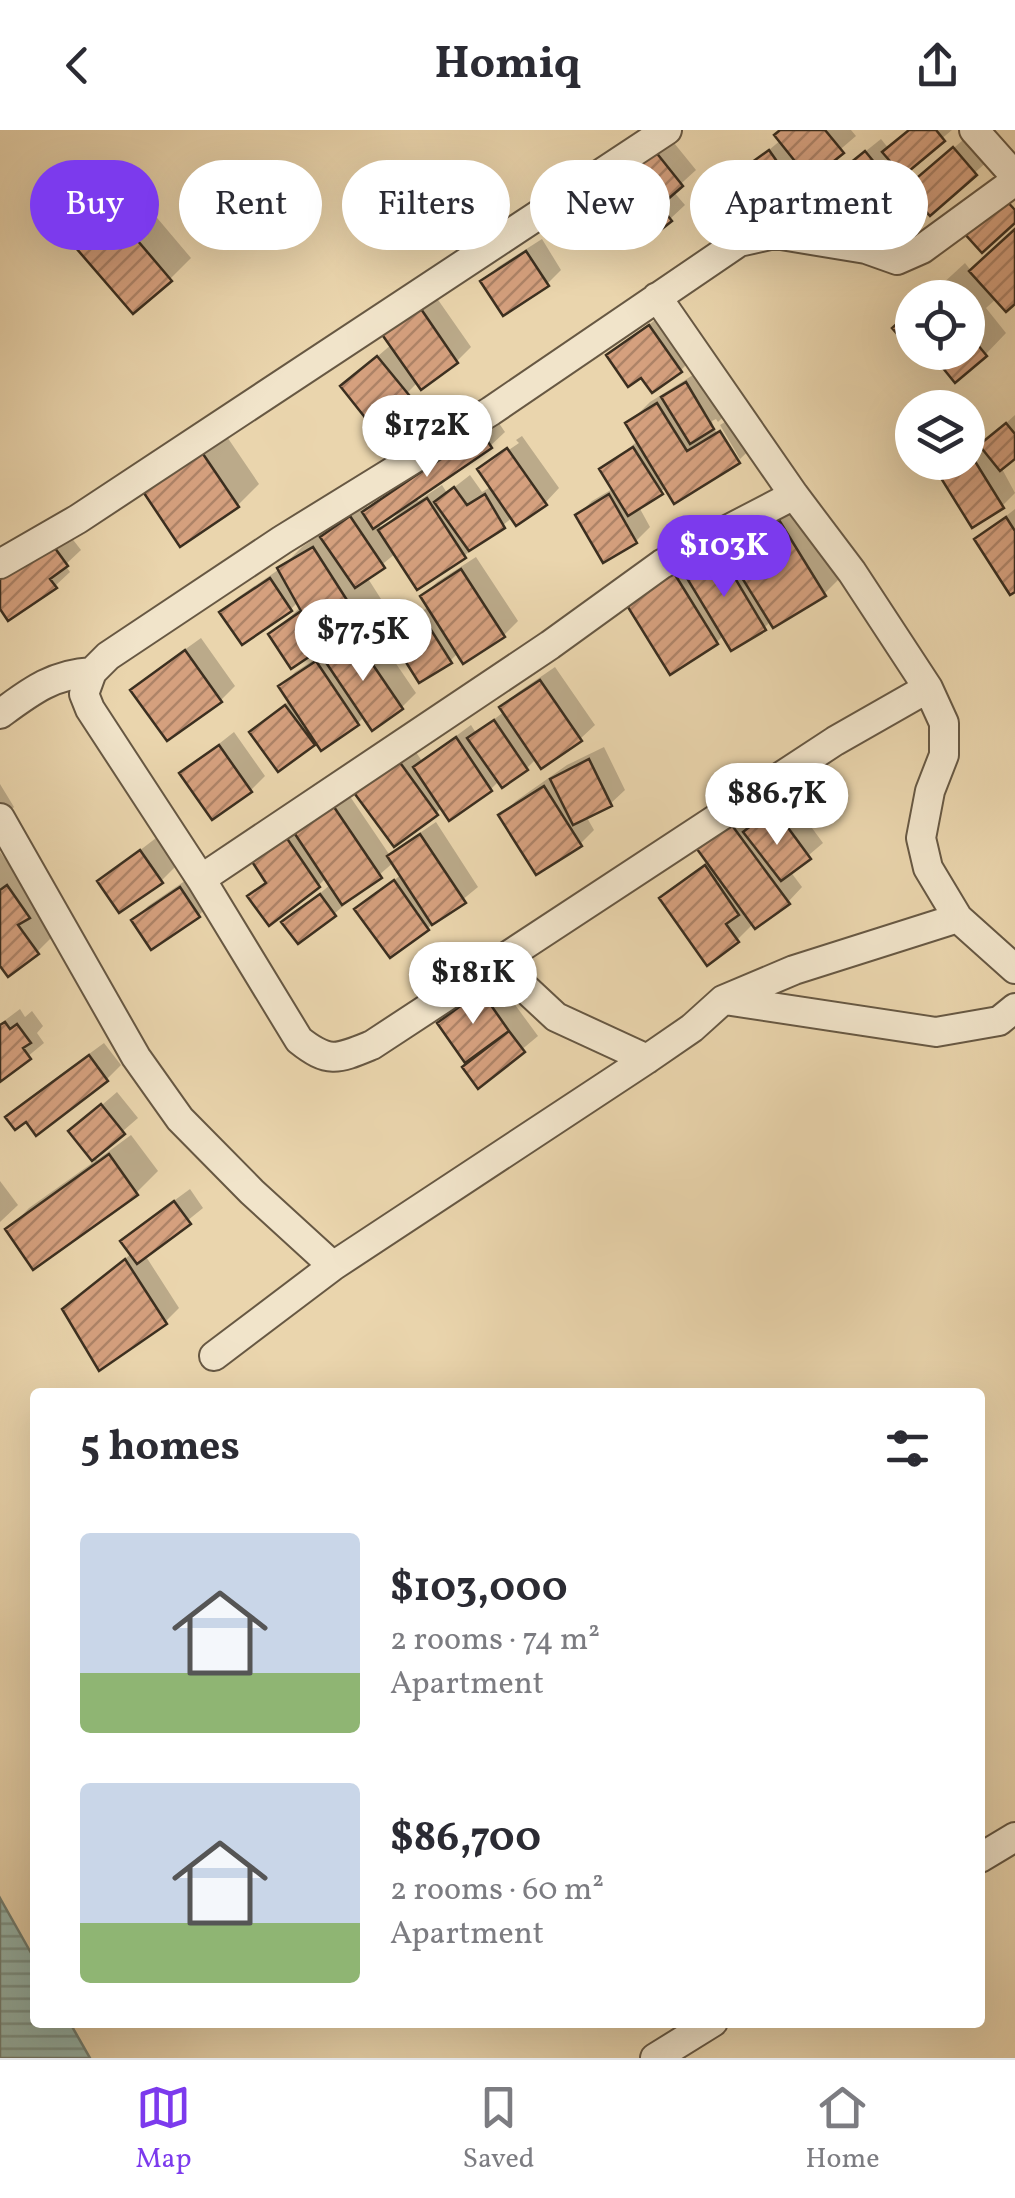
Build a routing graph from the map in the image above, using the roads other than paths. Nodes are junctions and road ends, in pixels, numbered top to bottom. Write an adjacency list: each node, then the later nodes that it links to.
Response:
1 (667, 130): 6 (street)
2 (974, 130): 3 (street)
3 (1015, 178): 4 (street)
4 (658, 297): 5 (street); 7 (street)
5 (794, 496): 8 (street); 11 (street)
6 (0, 564)
7 (92, 672): 9 (street); 11 (street)
8 (928, 688): 12 (street); 13 (street)
9 (0, 714)
10 (0, 818): 18 (street)
11 (201, 879): 13 (street)
12 (958, 918): 14 (street); 15 (street)
13 (498, 963): 17 (street)
14 (1015, 968)
15 (724, 1000): 16 (street); 17 (street)
16 (1015, 1008)
17 (646, 1059): 18 (street)
18 (333, 1266): 19 (street)
19 (214, 1356)
20 (1015, 1837): 21 (street)
21 (985, 1855)
22 (702, 2028): 23 (street)
23 (655, 2058)

